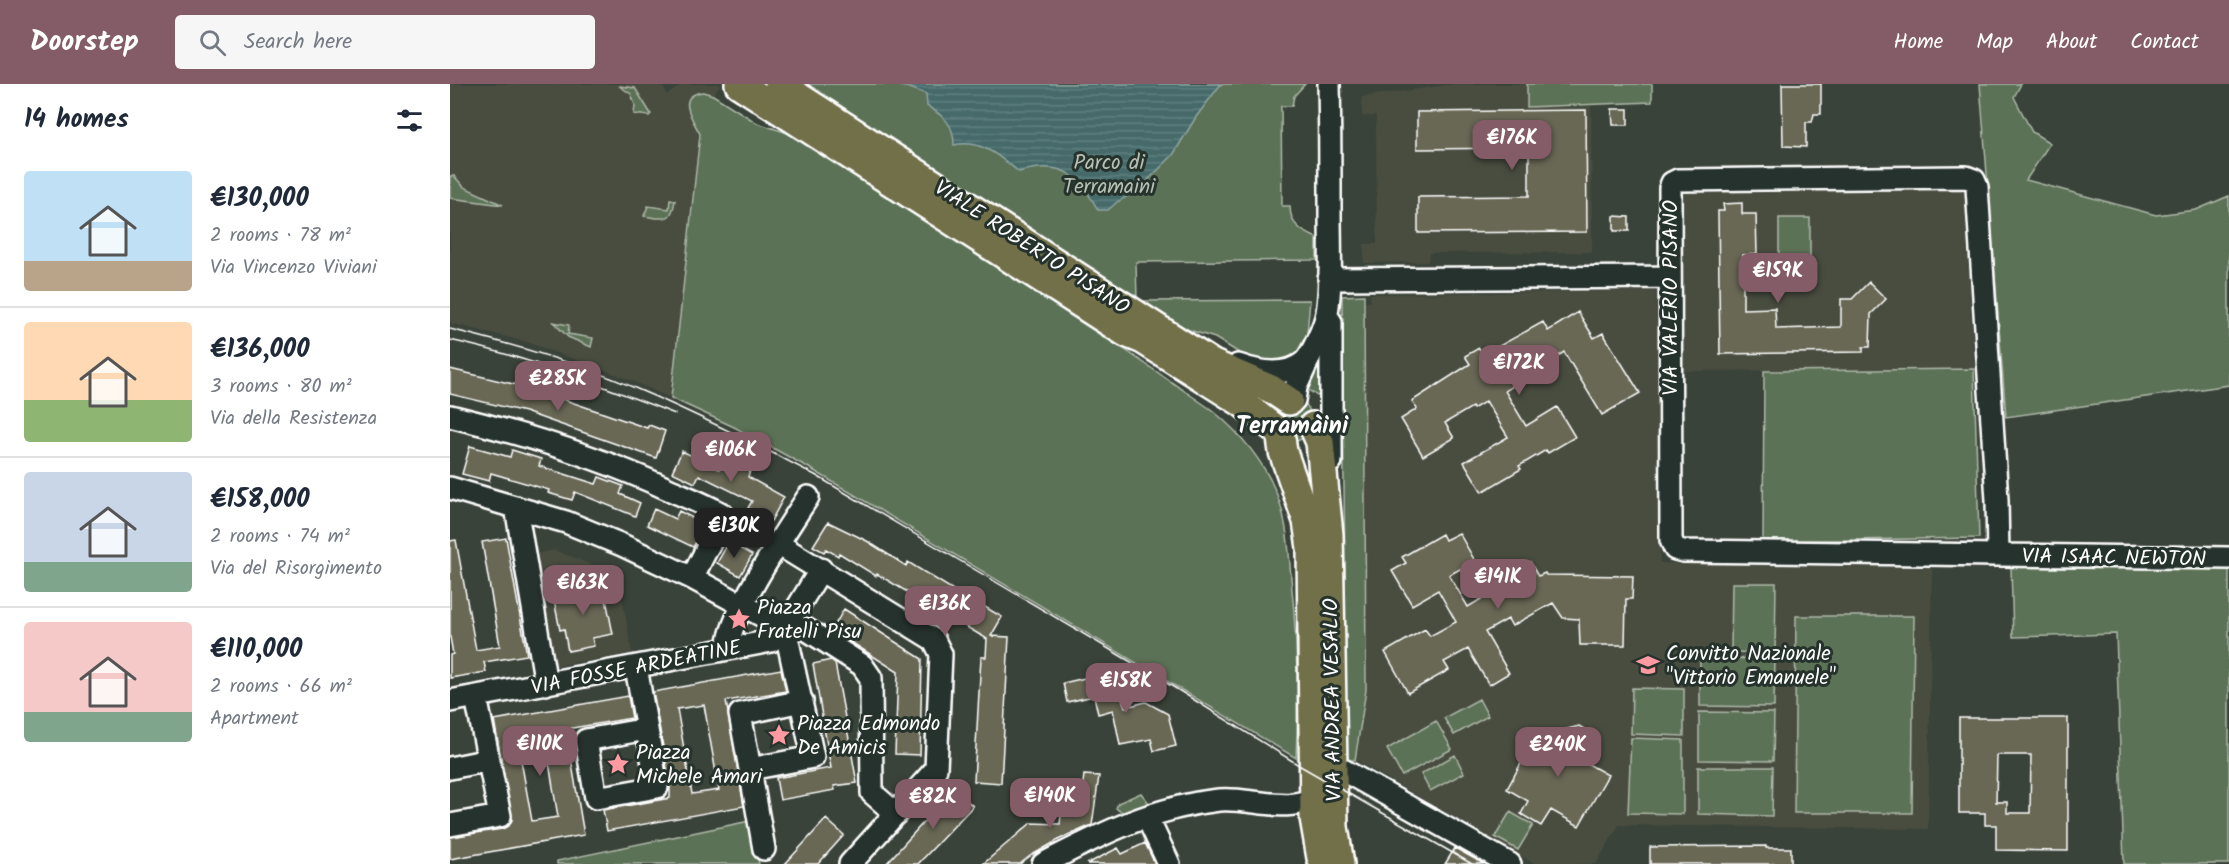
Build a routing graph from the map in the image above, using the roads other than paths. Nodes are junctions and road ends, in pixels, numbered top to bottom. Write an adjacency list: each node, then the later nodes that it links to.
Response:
1 (739, 84): 7 (main road, VIALE ROBERTO PISANO)
2 (779, 84): 8 (main road, VIALE ROBERTO PISANO)
3 (1329, 84): 5 (street, VIA ANDREA VESALIO)
4 (1669, 277): 5 (street); 21 (street, VIA VALERIO PISANO); 21 (street, VIA VALERIO PISANO)
5 (1329, 279): 6 (street, VIA ANDREA VESALIO)
6 (1327, 315): 9 (street, VIA ANDREA VESALIO); 10 (street, VIA ANDREA VESALIO)
7 (1126, 333): 14 (main road, VIALE ROBERTO PISANO); 15 (main road, VIALE ROBERTO PISANO)
8 (1194, 351): 9 (street); 11 (main road, VIALE ROBERTO PISANO)
9 (1310, 355): 11 (street, VIA ANDREA VESALIO)
10 (1330, 394): 13 (street); 19 (street, VIA ANDREA VESALIO)
11 (1291, 400): 13 (main road); 15 (main road)
12 (450, 416): 24 (street)
13 (1314, 422): 15 (main road); 19 (main road, VIA ANDREA VESALIO)
14 (1244, 424): 25 (main road, VIA ANDREA VESALIO)
15 (1277, 433): 25 (main road, VIA ANDREA VESALIO)
16 (450, 488): 18 (street)
17 (808, 496): 20 (street)
18 (516, 507): 24 (street); 30 (street)
19 (1329, 535): 36 (main road, VIA ANDREA VESALIO)
20 (778, 544): 23 (street); 26 (street)
21 (1998, 555): 22 (street, VIA ISAAC NEWTON)
22 (2229, 558)
23 (821, 570): 27 (street, VIA FOSSE ARDEATINE); 41 (street)
24 (692, 578): 26 (street)
25 (1311, 589): 39 (main road, VIA ANDREA VESALIO)
26 (744, 604): 27 (street); 28 (street)
27 (785, 628): 28 (street, VIA FOSSE ARDEATINE); 32 (street); 41 (street)
28 (728, 649): 29 (street, VIA FOSSE ARDEATINE)
29 (636, 668): 30 (street, VIA FOSSE ARDEATINE); 34 (street)
30 (546, 684): 31 (street, VIA FOSSE ARDEATINE)
31 (477, 697): 33 (street, VIA FOSSE ARDEATINE); 35 (street)
32 (802, 701): 38 (street); 38 (street)
33 (450, 702)
34 (647, 729)
35 (489, 760): 37 (street); 43 (street)
36 (1334, 765): 50 (main road, VIA ANDREA VESALIO); 51 (street)
37 (450, 768)
38 (750, 769): 45 (street)
39 (1314, 797): 40 (street); 44 (main road, VIA ANDREA VESALIO)
40 (1277, 804): 42 (street); 44 (street)
41 (896, 814): 46 (street)
42 (1147, 817): 47 (street); 48 (street)
43 (450, 825)
44 (1317, 836): 49 (main road, VIA ANDREA VESALIO)
45 (764, 849)
46 (850, 864)
47 (1043, 864)
48 (1169, 864)
49 (1323, 864)
50 (1340, 864)
51 (1510, 864)

